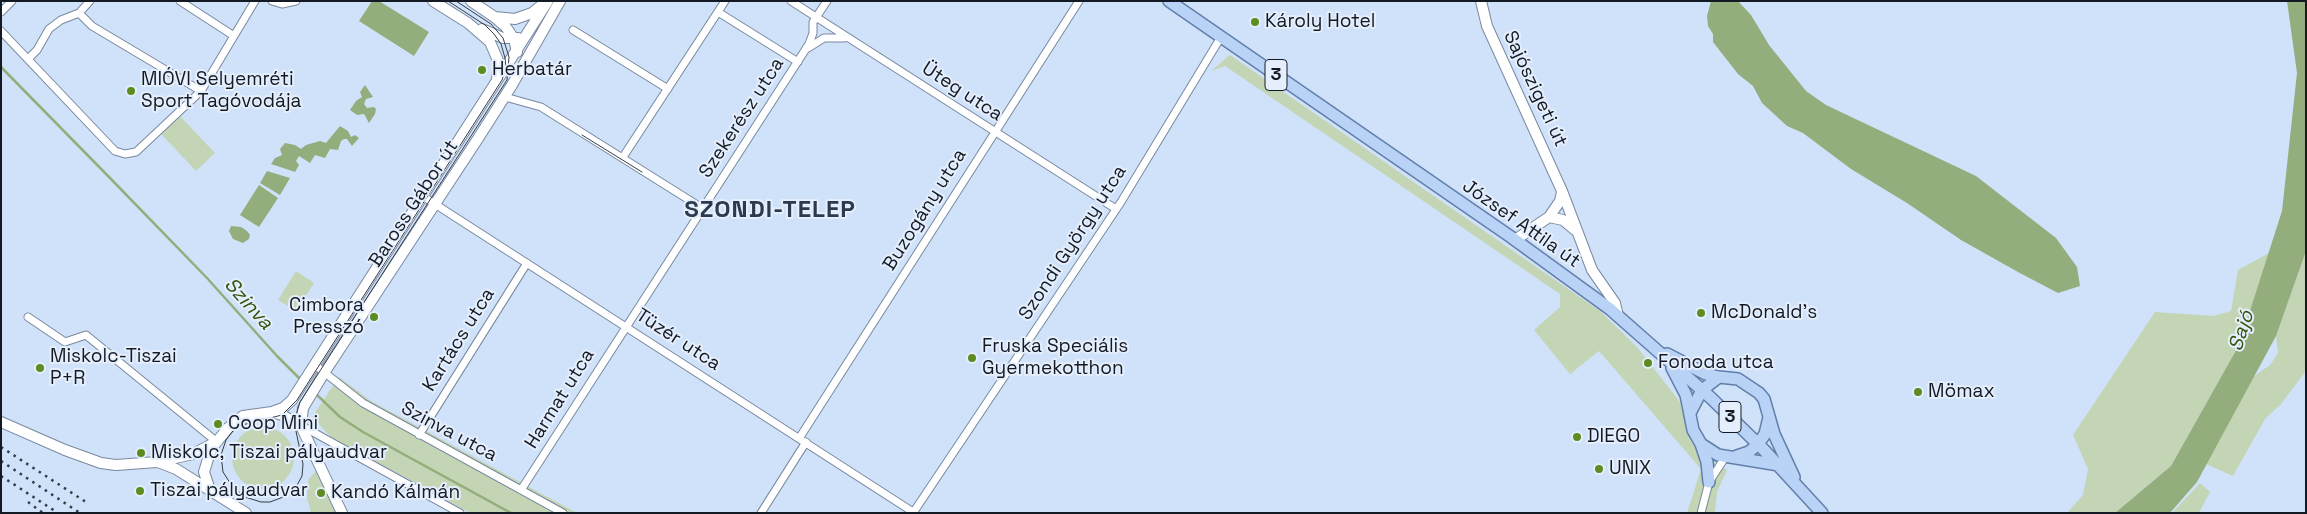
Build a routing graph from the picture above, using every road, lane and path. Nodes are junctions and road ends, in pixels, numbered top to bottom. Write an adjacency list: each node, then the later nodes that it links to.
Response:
1 (12, 1): 17 (street)
2 (90, 1): 18 (street)
3 (180, 1): 26 (street)
4 (255, 1): 26 (street)
5 (272, 1): 6 (street)
6 (296, 1)
7 (433, 1): 22 (street)
8 (470, 1): 20 (street)
9 (547, 1): 20 (street); 27 (street, Baross Gábor út)
10 (560, 1): 23 (street, Baross Gábor út)
11 (725, 1): 19 (street)
12 (791, 1): 21 (street, Üteg utca)
13 (827, 1): 21 (street, Szekerész utca)
14 (1079, 1): 40 (street, Buzogány utca)
15 (1169, 1): 28 (main road, József Attila út / 3)
16 (1481, 1): 42 (street, Sajószigeti út)
17 (1, 12)
18 (78, 12): 33 (street); 38 (street)
19 (718, 12): 34 (street); 37 (street)
20 (493, 16): 29 (street)
21 (816, 18): 30 (street, Üteg utca); 32 (street, Szekerész utca)
22 (468, 22): 29 (street); 36 (street)
23 (547, 24): 27 (street); 35 (street, Baross Gábor út)
24 (573, 30): 37 (street)
25 (1, 31): 33 (street)
26 (234, 36): 38 (street)
27 (525, 37): 29 (street); 31 (street, Baross Gábor út)
28 (1221, 37): 46 (street, Szondi György utca); 49 (main road, József Attila út / 3)
29 (514, 39): 31 (street)
30 (854, 42): 32 (street, Szekerész utca); 40 (street, Üteg utca)
31 (517, 50): 35 (street); 36 (street, Baross Gábor út)
32 (803, 53): 34 (street, Szekerész utca)
33 (28, 59): 38 (street)
34 (798, 62): 45 (street, Szekerész utca)
35 (514, 83): 39 (street, Baross Gábor út)
36 (495, 85): 43 (street, Baross Gábor út)
37 (668, 89): 41 (street)
38 (201, 91)
39 (505, 97): 41 (street); 44 (street, Baross Gábor út)
40 (994, 131): 46 (street, Üteg utca); 66 (street, Buzogány utca)
41 (623, 157): 45 (street)
42 (1562, 191): 47 (street); 48 (street, Sajószigeti út)
43 (424, 197): 44 (street, Tüzér utca); 56 (street, Baross Gábor út)
44 (435, 204): 50 (street, Tüzér utca); 57 (street, Baross Gábor út)
45 (702, 208): 53 (street, Szekerész utca)
46 (1116, 209): 77 (street, Szondi György utca)
47 (1549, 217): 48 (street); 49 (street)
48 (1576, 231): 51 (street, Sajószigeti út)
49 (1515, 240): 51 (main road, József Attila út / 3)
50 (527, 263): 53 (street, Tüzér utca); 65 (street, Kartács utca)
51 (1618, 316): 54 (main road, József Attila út / 3)
52 (28, 317): 67 (street)
53 (626, 326): 66 (street, Tüzér utca); 75 (street, Harmat utca)
54 (1656, 349): 55 (main road, József Attila út / 3); 58 (main road)
55 (1668, 360): 59 (main road, József Attila út / 3); 61 (main road)
56 (315, 365): 57 (street, Szinva utca); 60 (street, Baross Gábor út)
57 (324, 373): 64 (street, Baross Gábor út); 65 (street, Szinva utca)
58 (1719, 378): 59 (main road); 62 (main road)
59 (1702, 390): 61 (main road); 69 (main road, József Attila út / 3)
60 (272, 412): 64 (street); 67 (street)
61 (1690, 413): 68 (main road)
62 (1769, 416): 69 (main road); 74 (main road)
63 (1, 422): 71 (street)
64 (301, 426): 79 (street); 80 (street)
65 (419, 435): 75 (street, Szinva utca)
66 (803, 439): 77 (street, Tüzér utca); 82 (street, Buzogány utca)
67 (216, 442): 71 (street); 76 (street)
68 (1701, 444): 70 (main road); 73 (main road)
69 (1758, 444): 70 (main road); 72 (main road, József Attila út / 3)
70 (1729, 456): 72 (main road); 73 (street)
71 (157, 462): 76 (street)
72 (1779, 466): 74 (main road, József Attila út / 3)
73 (1709, 482): 83 (street)
74 (1797, 485): 84 (main road, József Attila út / 3)
75 (521, 490): 81 (street, Szinva utca)
76 (217, 495): 78 (street)
77 (913, 512)
78 (246, 513)
79 (342, 513)
80 (460, 513)
81 (563, 513)
82 (761, 513)
83 (1701, 513)
84 (1822, 513)

